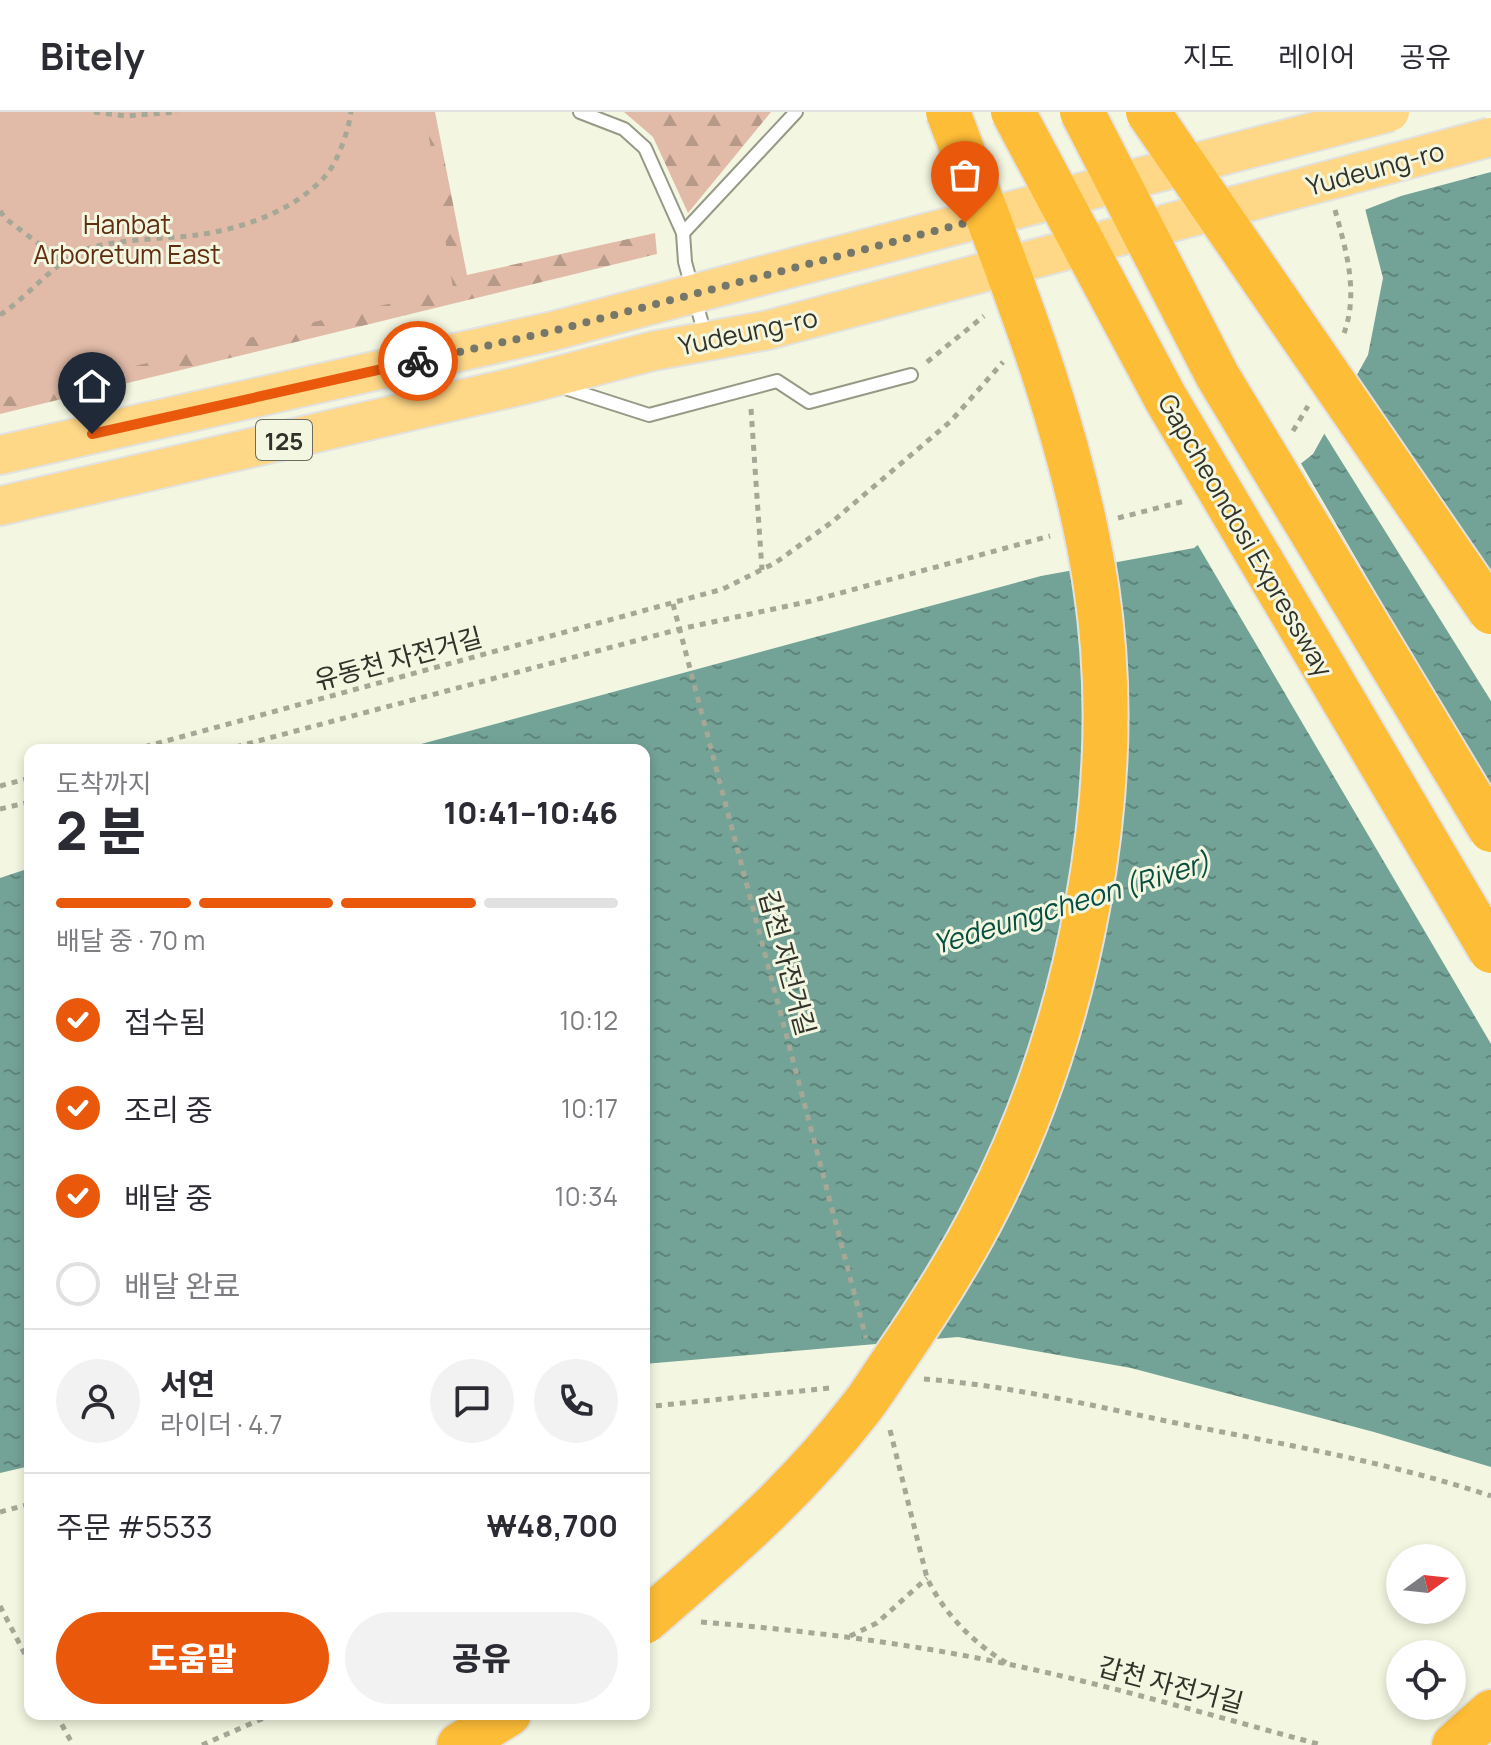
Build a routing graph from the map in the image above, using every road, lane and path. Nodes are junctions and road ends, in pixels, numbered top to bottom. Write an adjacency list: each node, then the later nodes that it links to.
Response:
1 (94, 112): 2 (path)
2 (178, 112)
3 (351, 112): 14 (path)
4 (580, 112): 13 (lane)
5 (796, 112): 13 (lane)
6 (948, 112): 48 (highway, bridge)
7 (1013, 112): 37 (highway, Gapcheondosi Expressway, bridge)
8 (1082, 112): 36 (highway, bridge)
9 (1148, 112): 28 (highway, bridge)
10 (1390, 112): 15 (main road, Yudeung-ro, bridge)
11 (1491, 137): 18 (main road, Yudeung-ro, bridge)
12 (0, 211): 14 (path)
13 (683, 233): 15 (lane)
14 (63, 262): 17 (path)
15 (681, 297): 18 (lane); 22 (main road, Yudeung-ro / 125)
16 (996, 306): 19 (path)
17 (0, 315)
18 (707, 342): 20 (main road, Yudeung-ro / 125)
19 (911, 375): 21 (lane)
20 (527, 384): 21 (lane); 24 (main road, Yudeung-ro / 125)
21 (750, 388): 25 (path)
22 (0, 455)
23 (889, 476): 25 (path)
24 (0, 506)
25 (762, 570): 27 (path)
26 (811, 601): 29 (path)
27 (673, 604): 29 (path, 갑천 자전거길); 30 (path, 유동천 자전거길)
28 (1491, 612)
29 (680, 629): 31 (path); 38 (path, 갑천 자전거길)
30 (155, 744)
31 (247, 744)
32 (24, 780): 33 (path)
33 (0, 786)
34 (24, 803): 35 (path)
35 (0, 809)
36 (1491, 830)
37 (1491, 951)
38 (867, 1342)
39 (910, 1380): 43 (path)
40 (833, 1388): 41 (path)
41 (650, 1406)
42 (889, 1428): 46 (path, 갑천 자전거길)
43 (1491, 1496)
44 (24, 1506): 45 (path)
45 (0, 1512)
46 (927, 1578): 50 (path); 52 (path, 갑천 자전거길)
47 (0, 1606): 51 (path)
48 (650, 1617)
49 (689, 1621): 50 (path)
50 (849, 1636): 52 (path, 갑천 자전거길)
51 (24, 1652)
52 (1010, 1665): 60 (path, 갑천 자전거길)
53 (1491, 1712): 61 (highway)
54 (59, 1720): 57 (path)
55 (259, 1720): 58 (path)
56 (500, 1720): 59 (highway)
57 (73, 1745)
58 (202, 1745)
59 (460, 1745)
60 (1322, 1745)
61 (1454, 1745)

